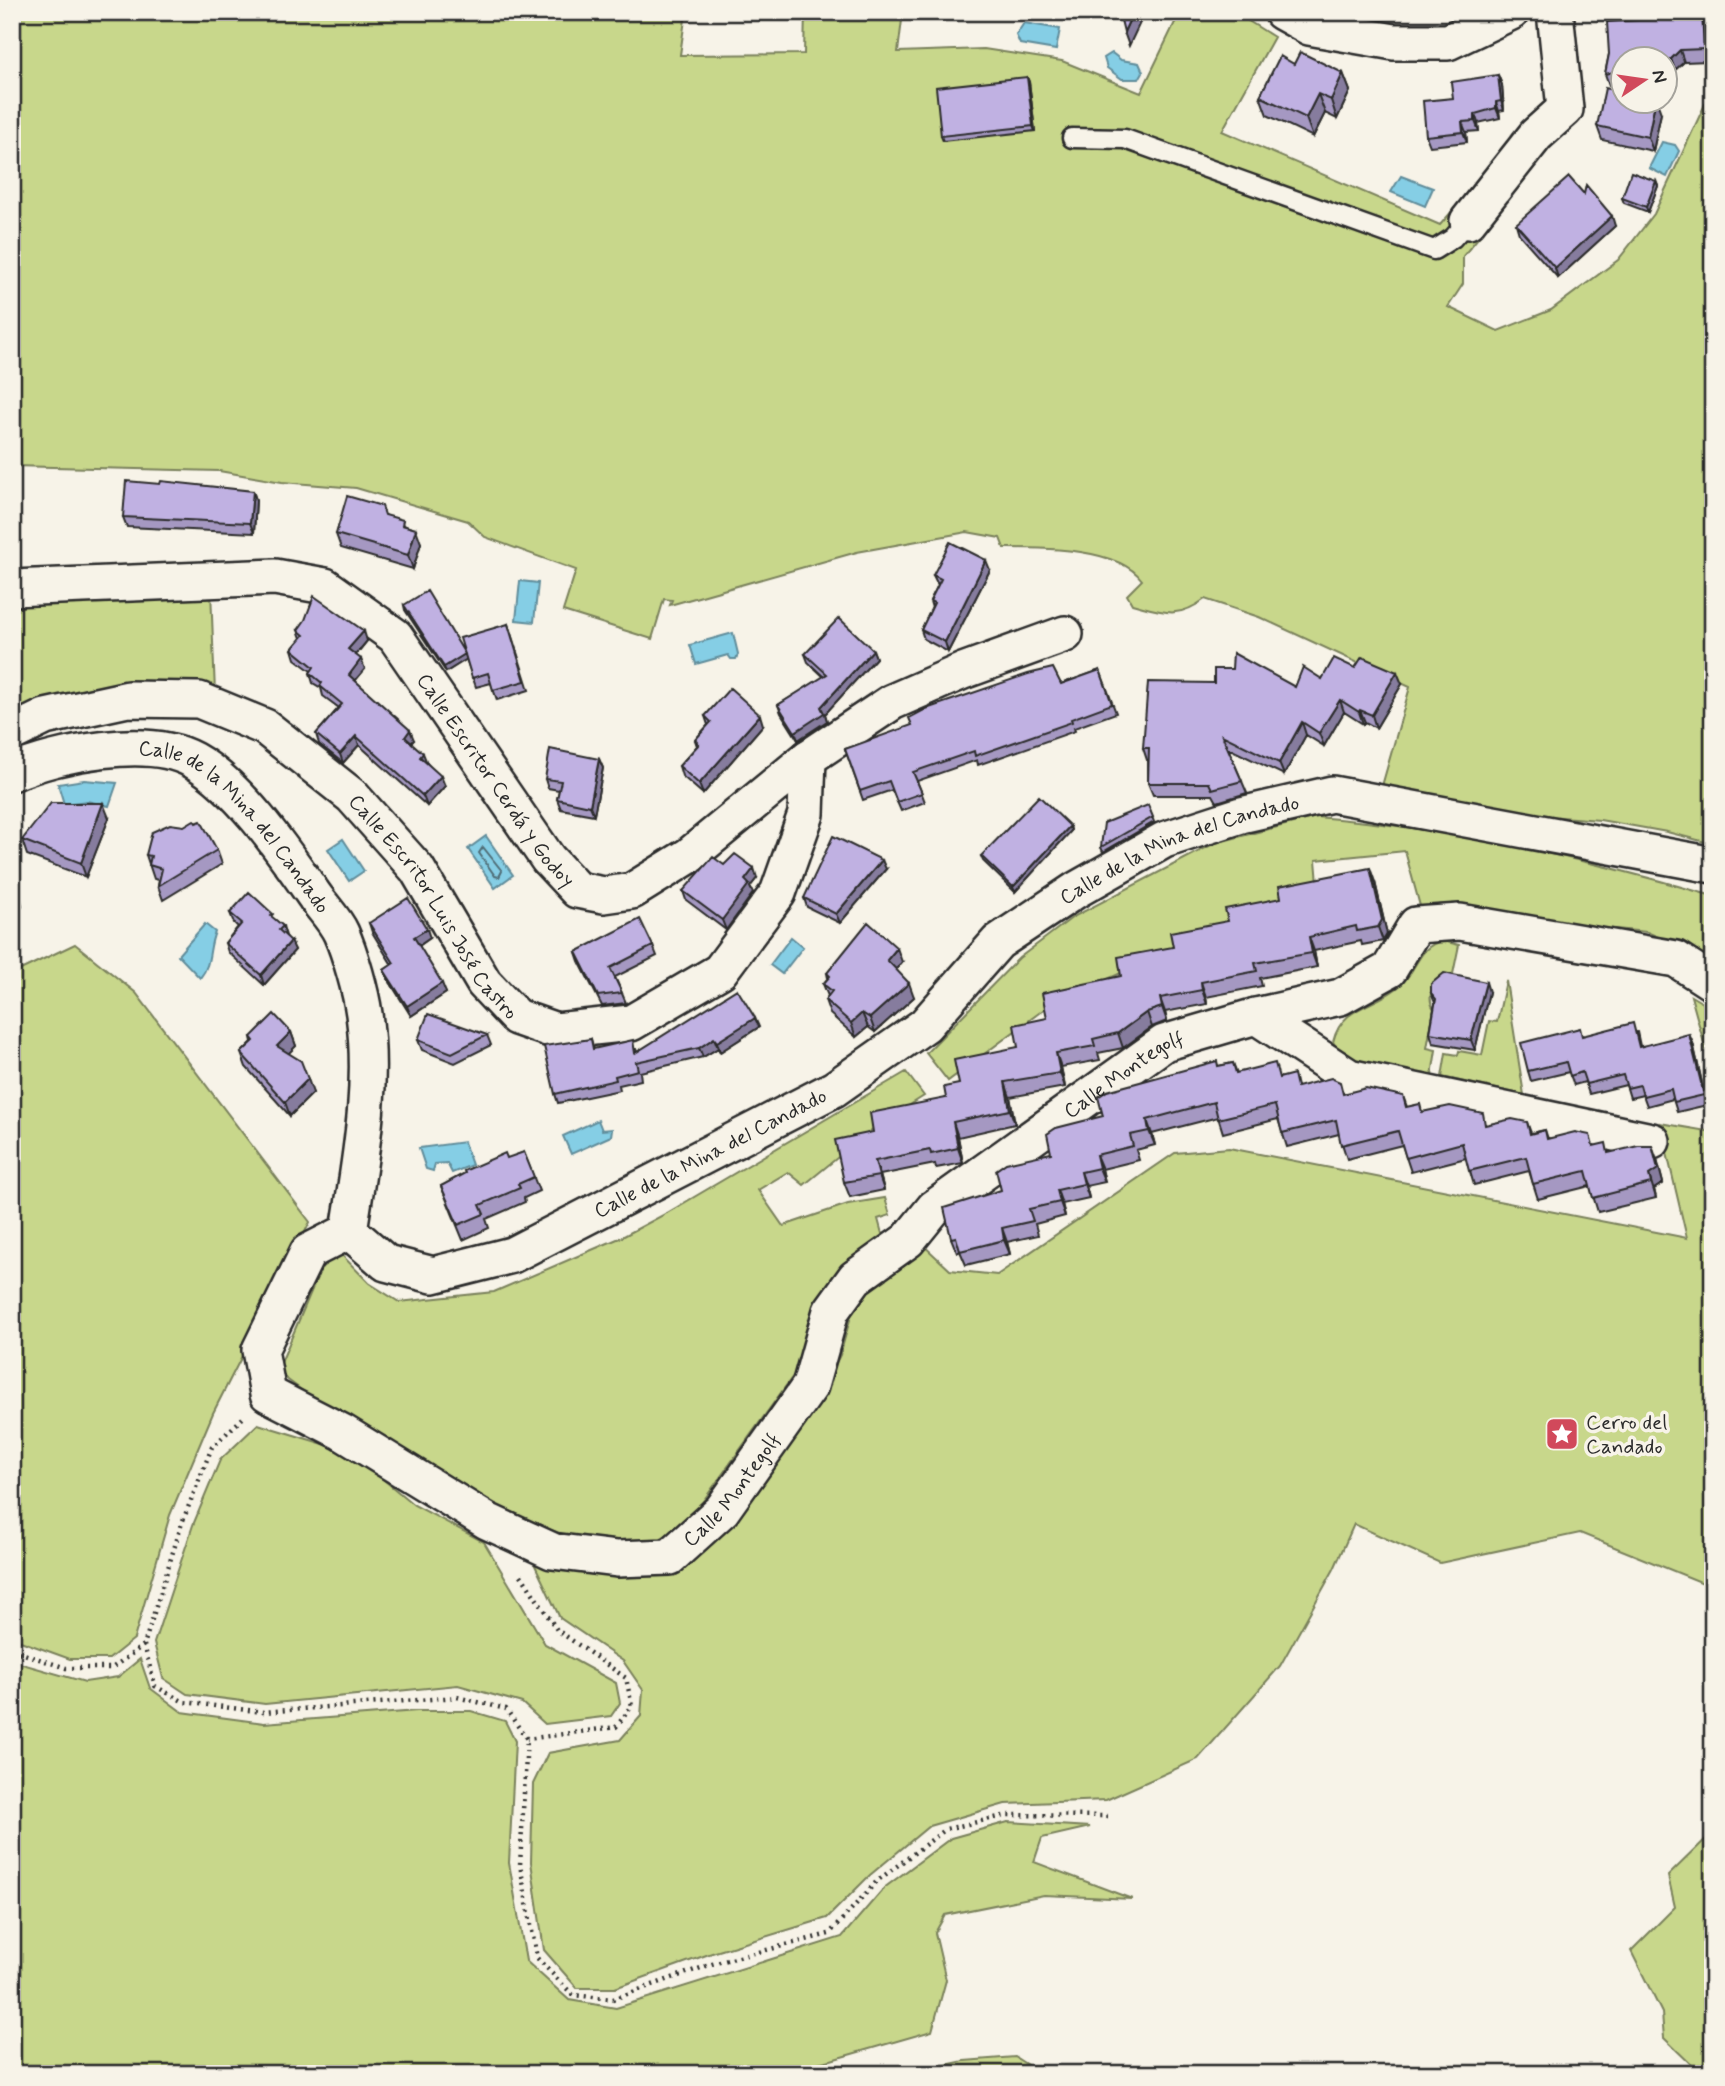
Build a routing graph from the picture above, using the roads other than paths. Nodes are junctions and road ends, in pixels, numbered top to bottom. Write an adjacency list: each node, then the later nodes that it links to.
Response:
1 (1282, 12): 2 (street)
2 (1511, 12)
3 (1555, 12): 5 (street)
4 (1072, 138): 5 (lane)
5 (1468, 220)
6 (12, 588): 9 (street, Calle Escritor Cerdá y Godoy)
7 (1065, 634): 9 (street, Calle Escritor Cerdá y Godoy)
8 (12, 733): 9 (street, Calle Escritor Luis José Castro)
9 (808, 758)
10 (12, 773): 15 (street, Calle de la Mina del Candado)
11 (1713, 865): 15 (street, Calle de la Mina del Candado)
12 (1713, 983): 13 (street, Calle Montegolf)
13 (1255, 1016): 14 (street); 15 (street, Calle Montegolf)
14 (1652, 1141)
15 (349, 1231)

